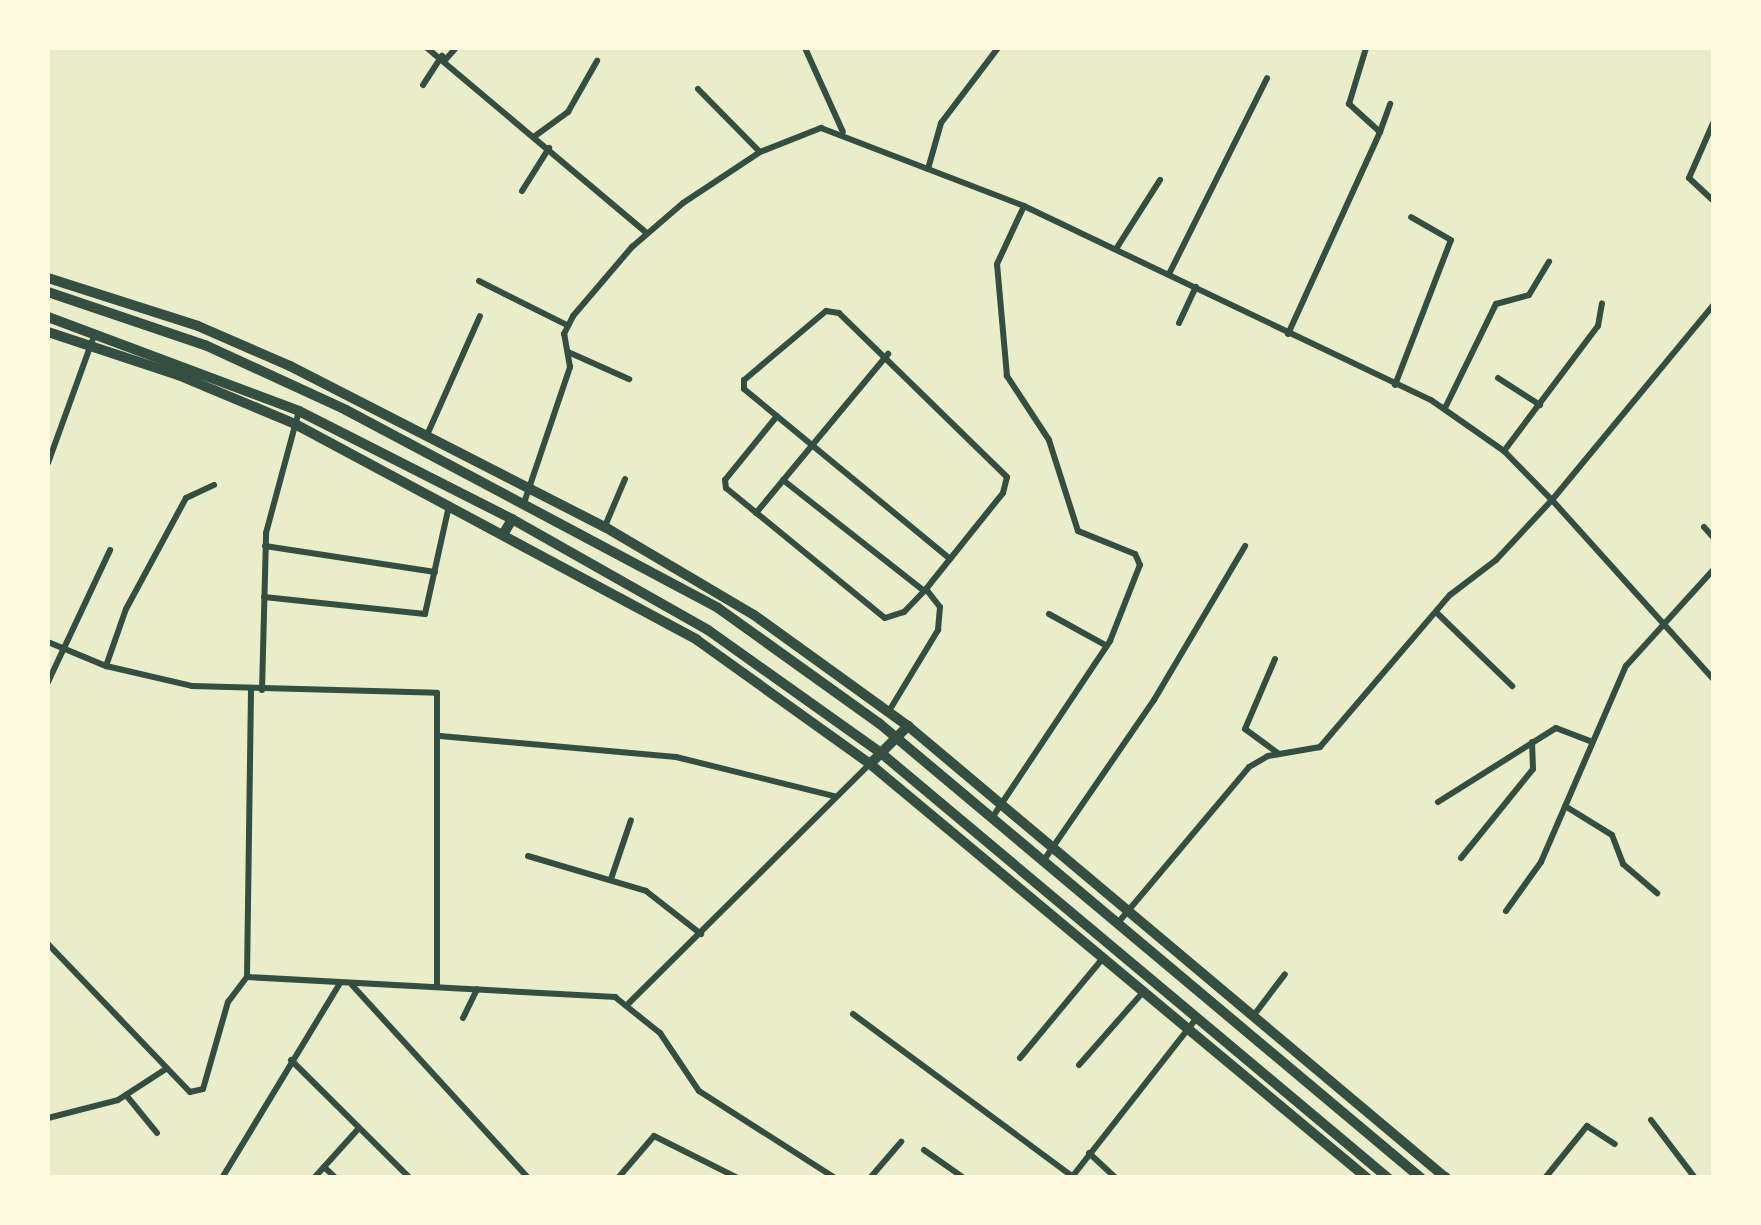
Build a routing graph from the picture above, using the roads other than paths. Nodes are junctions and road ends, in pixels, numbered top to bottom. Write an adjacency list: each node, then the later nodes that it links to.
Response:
1 (427, 48): 6 (street)
2 (456, 48): 6 (street)
3 (805, 48): 14 (street)
4 (998, 48): 18 (street)
5 (1366, 48): 13 (street)
6 (444, 58): 9 (street); 15 (street)
7 (597, 61): 15 (street)
8 (1267, 78): 27 (street)
9 (423, 85)
10 (698, 89): 17 (street)
11 (1390, 104): 13 (street)
12 (1714, 121): 21 (street)
13 (1380, 132): 40 (street)
14 (844, 133): 17 (street); 18 (street)
15 (535, 136): 16 (street)
16 (549, 148): 20 (street); 24 (street)
17 (760, 152): 24 (street)
18 (928, 170): 22 (street)
19 (1160, 180): 25 (street)
20 (522, 192)
21 (1714, 201)
22 (1024, 206): 25 (street); 83 (street)
23 (1411, 217): 46 (street)
24 (647, 233): 37 (street)
25 (1116, 249): 27 (street)
26 (1549, 262): 48 (street)
27 (1169, 274): 30 (street)
28 (48, 278): 50 (main road)
29 (479, 281): 37 (street)
30 (1196, 287): 36 (street); 40 (street)
31 (48, 292): 53 (main road)
32 (1602, 303): 47 (street)
33 (1714, 304): 62 (street)
34 (480, 316): 54 (street)
35 (48, 317): 39 (main road)
36 (1179, 324)
37 (567, 325): 42 (street)
38 (48, 332): 41 (main road)
39 (94, 333): 41 (street); 49 (main road)
40 (1288, 334): 46 (street)
41 (91, 346): 52 (main road); 57 (street)
42 (568, 352): 44 (street); 61 (street)
43 (888, 354): 51 (street); 55 (street); 74 (street)
44 (629, 378)
45 (1498, 378): 47 (street)
46 (1395, 385): 48 (street)
47 (1540, 404): 56 (street)
48 (1446, 408): 56 (street)
49 (299, 412): 52 (street); 66 (main road)
50 (386, 414): 53 (main road); 54 (main road)
51 (777, 416): 55 (street); 65 (street)
52 (295, 424): 64 (main road); 71 (street)
53 (379, 427): 63 (main road)
54 (427, 435): 61 (main road)
55 (812, 445): 59 (street); 74 (street)
56 (1504, 451): 62 (street)
57 (48, 463)
58 (625, 478): 67 (street)
59 (783, 480): 65 (street); 77 (street)
60 (214, 485): 86 (street)
61 (530, 488): 63 (street); 67 (main road)
62 (1552, 500): 79 (street); 81 (street)
63 (524, 503): 95 (main road)
64 (450, 504): 69 (main road); 76 (street)
65 (756, 512): 77 (street)
66 (512, 519): 69 (main road); 98 (main road)
67 (605, 527): 92 (main road)
68 (1704, 527): 70 (street)
69 (504, 533): 100 (main road)
70 (1714, 538)
71 (265, 546): 76 (street); 78 (street)
72 (1245, 546): 107 (street)
73 (110, 550): 84 (street)
74 (950, 559): 77 (street)
75 (1714, 569): 81 (street)
76 (435, 572): 78 (street)
77 (925, 590): 92 (street)
78 (264, 596): 91 (street)
79 (1437, 613): 89 (street); 99 (street)
80 (1049, 614): 83 (street)
81 (1660, 624): 87 (street); 96 (street)
82 (48, 642): 84 (street)
83 (1108, 646): 103 (street)
84 (62, 649): 86 (street); 88 (street)
85 (1275, 659): 99 (street)
86 (106, 666): 90 (street)
87 (1714, 680)
88 (48, 682)
89 (1512, 686)
90 (251, 689): 91 (street); 120 (street)
91 (262, 690): 94 (street)
92 (889, 711): 93 (main road)
93 (908, 726): 95 (main road); 103 (main road)
94 (440, 736): 101 (street); 123 (street)
95 (896, 738): 98 (main road); 105 (main road)
96 (1590, 741): 97 (street); 104 (street)
97 (1532, 742): 102 (street); 109 (street)
98 (880, 754): 100 (main road); 130 (main road)
99 (1280, 755): 113 (street)
100 (870, 764): 101 (street); 118 (main road)
101 (834, 796): 116 (street)
102 (1438, 802)
103 (1002, 804): 105 (street); 107 (main road)
104 (1565, 806): 112 (street); 114 (street)
105 (992, 818): 110 (main road)
106 (631, 820): 111 (street)
107 (1052, 848): 110 (street); 113 (main road)
108 (528, 856): 111 (street)
109 (1461, 858)
110 (1043, 862): 115 (main road)
111 (611, 879): 116 (street)
112 (1657, 892)
113 (1128, 910): 115 (street); 128 (main road)
114 (1506, 912)
115 (1117, 924): 160 (main road)
116 (702, 934): 126 (street)
117 (48, 944): 134 (street)
118 (1104, 957): 125 (main road); 131 (street)
119 (1286, 974): 128 (street)
120 (246, 977): 121 (street); 134 (street)
121 (340, 983): 122 (street); 132 (street)
122 (351, 984): 123 (street); 145 (street)
123 (437, 988): 124 (street)
124 (477, 989): 126 (street); 129 (street)
125 (1144, 991): 130 (main road); 133 (street)
126 (629, 1003): 154 (street)
127 (852, 1014): 146 (street)
128 (1254, 1015): 147 (main road)
129 (463, 1018)
130 (1192, 1024): 143 (street); 158 (main road); 159 (main road)
131 (1020, 1058)
132 (291, 1060): 138 (street); 148 (street)
133 (1079, 1065)
134 (166, 1069): 135 (street)
135 (126, 1095): 136 (street); 139 (street)
136 (48, 1118)
137 (1652, 1120): 162 (street)
138 (359, 1128): 144 (street); 151 (street)
139 (157, 1132)
140 (902, 1142): 155 (street)
141 (1615, 1144): 161 (street)
142 (924, 1150): 156 (street)
143 (1089, 1153): 146 (street); 157 (street)
144 (324, 1166): 149 (street); 150 (street)
145 (526, 1177)
146 (1071, 1177)
147 (1446, 1177)
148 (222, 1178)
149 (314, 1178)
150 (336, 1178)
151 (410, 1178)
152 (618, 1178): 153 (street)
153 (738, 1178)
154 (836, 1178)
155 (870, 1178)
156 (964, 1178)
157 (1116, 1178)
158 (1366, 1178)
159 (1388, 1178)
160 (1421, 1178)
161 (1545, 1178)
162 (1695, 1178)

